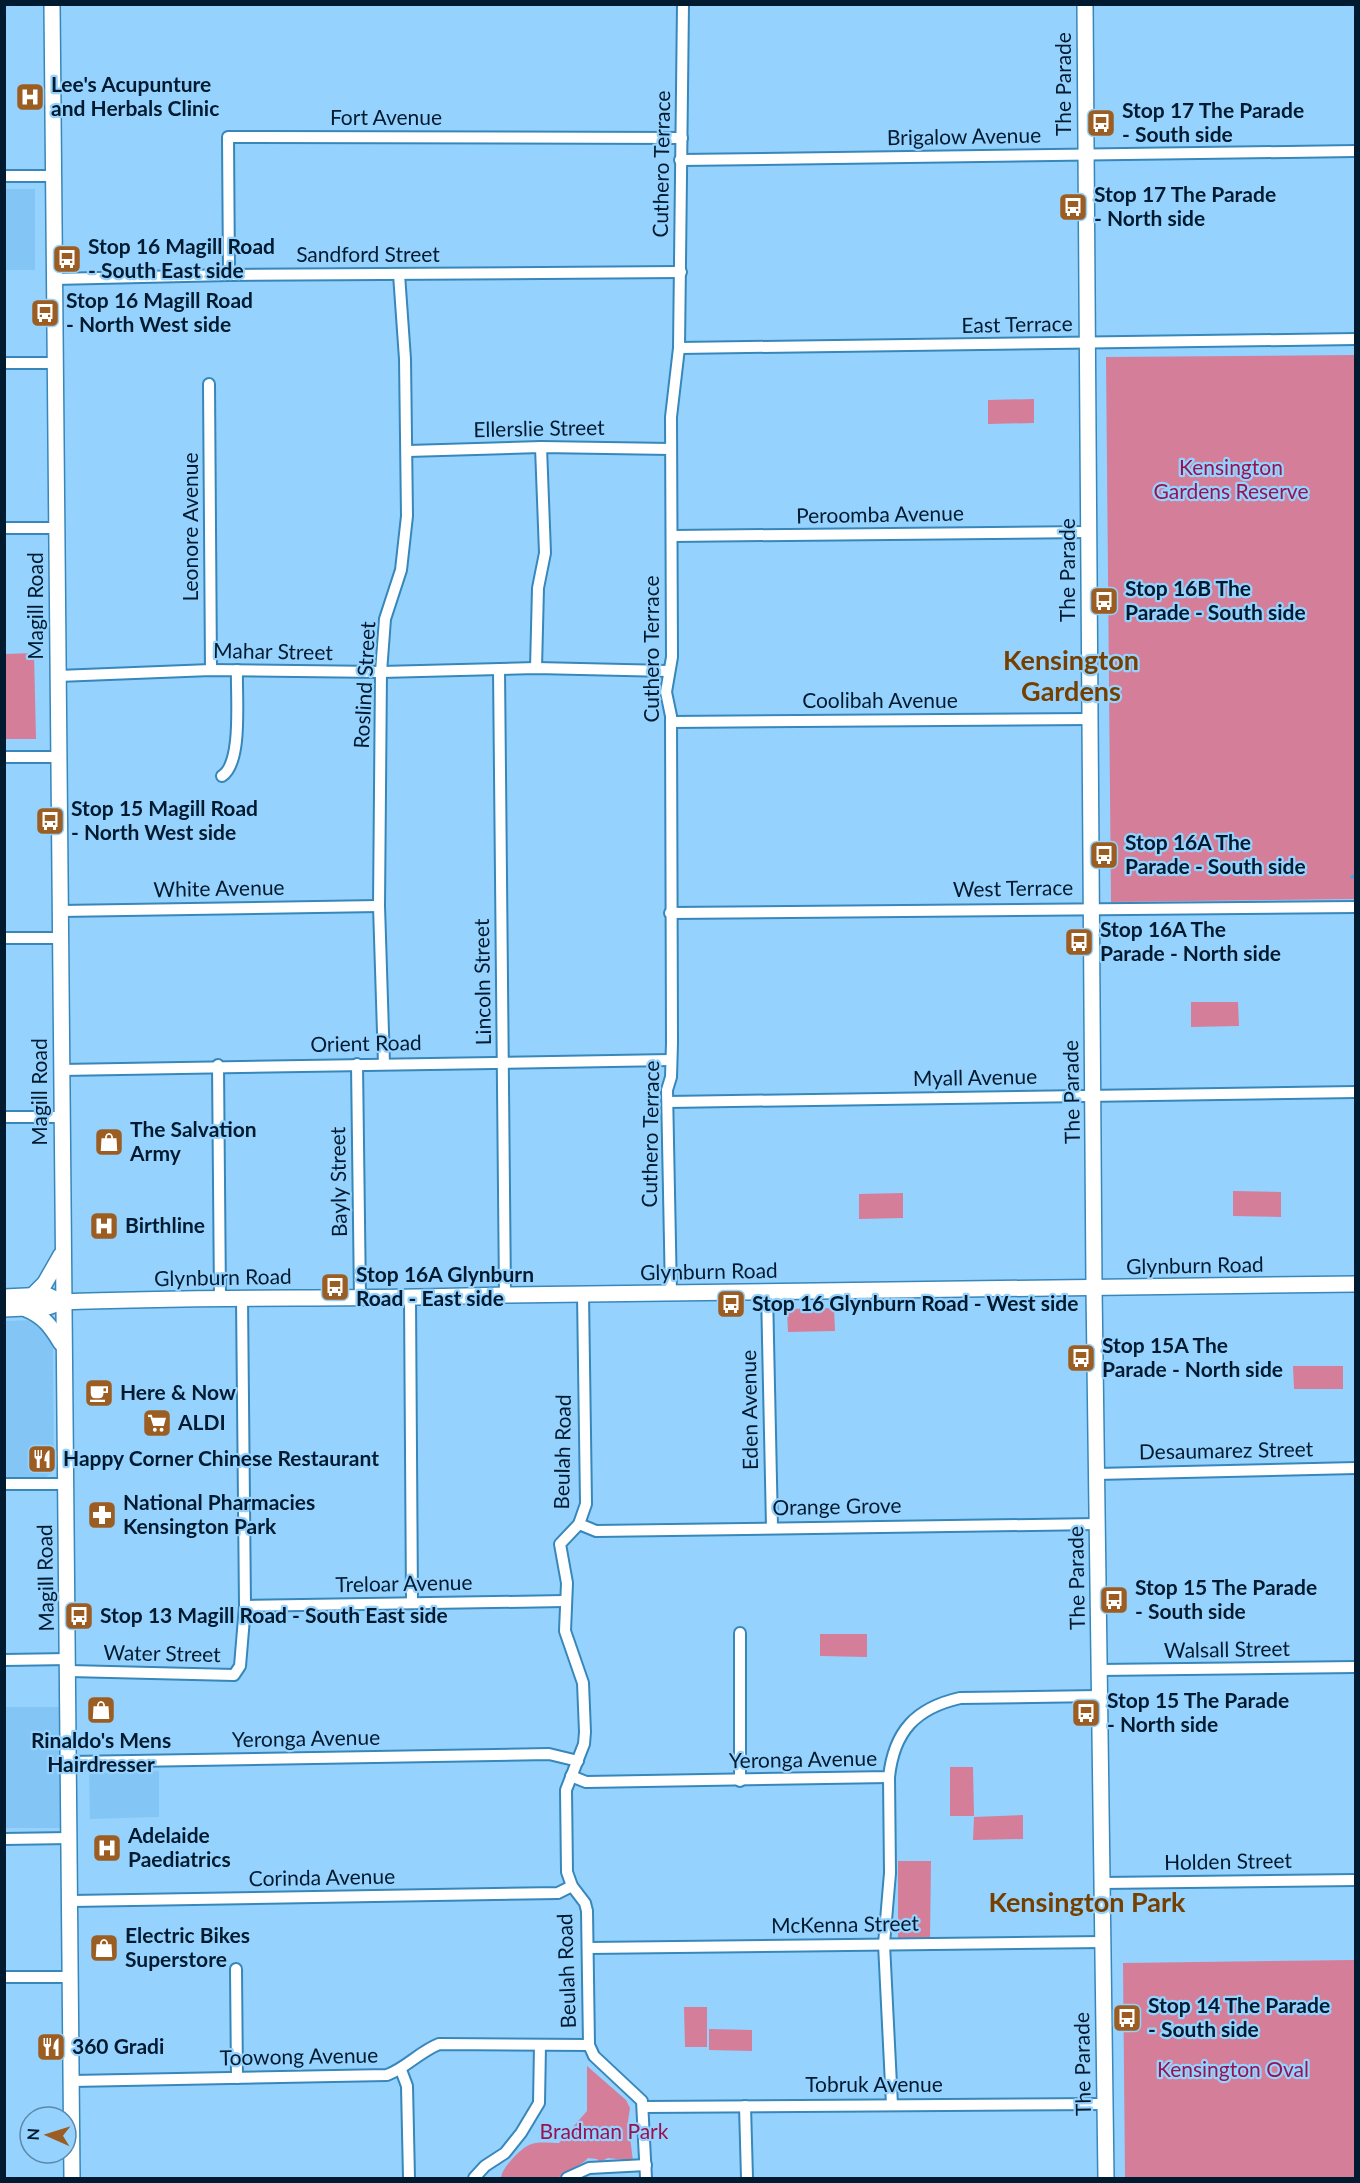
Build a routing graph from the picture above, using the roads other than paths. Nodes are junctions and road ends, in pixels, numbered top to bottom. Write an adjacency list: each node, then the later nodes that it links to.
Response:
1 (52, 4): 9 (main road, Magill Road)
2 (683, 4): 4 (street, Cuthero Terrace)
3 (1085, 4): 6 (main road, The Parade)
4 (682, 138): 7 (street, Cuthero Terrace); 12 (street, Fort Avenue)
5 (1356, 151): 6 (street, Brigalow Avenue)
6 (1086, 155): 7 (street, Brigalow Avenue); 15 (main road, The Parade)
7 (680, 160): 10 (street, Cuthero Terrace)
8 (4, 176): 9 (street)
9 (54, 176): 13 (main road, Magill Road)
10 (681, 272): 11 (street, Sandford Street); 16 (street, Cuthero Terrace)
11 (399, 274): 12 (street, Sandford Street); 22 (street, Roslind Street)
12 (229, 275): 13 (street, Sandford Street)
13 (54, 279): 18 (main road, Magill Road)
14 (1356, 339): 15 (street, East Terrace)
15 (1087, 344): 16 (street, East Terrace); 25 (main road, The Parade)
16 (679, 348): 21 (street, Cuthero Terrace)
17 (4, 363): 18 (street)
18 (55, 363): 24 (main road, Magill Road)
19 (209, 384): 29 (street, Leonore Avenue)
20 (541, 447): 21 (street, Ellerslie Street); 22 (street, Ellerslie Street); 27 (street)
21 (671, 449): 26 (street, Cuthero Terrace)
22 (408, 451): 32 (street, Roslind Street)
23 (4, 528): 24 (street)
24 (57, 528): 33 (main road, Magill Road)
25 (1089, 532): 26 (street, Peroomba Avenue); 34 (main road, The Parade)
26 (672, 536): 31 (street, Cuthero Terrace)
27 (536, 668): 28 (street, Mahar Street); 31 (street, Mahar Street)
28 (499, 669): 32 (street, Mahar Street); 47 (street, Lincoln Street)
29 (211, 670): 30 (street, Mahar Street); 33 (street, Mahar Street)
30 (237, 670): 32 (street, Mahar Street); 38 (street)
31 (669, 671): 35 (street, Cuthero Terrace)
32 (381, 672): 39 (street, Roslind Street)
33 (58, 676): 37 (main road, Magill Road)
34 (1090, 719): 35 (street, Coolibah Avenue); 41 (main road, The Parade)
35 (670, 722): 43 (street, Cuthero Terrace)
36 (4, 757): 37 (street)
37 (58, 757): 42 (main road, Magill Road)
38 (222, 776)
39 (379, 906): 42 (street, White Avenue); 49 (street, Roslind Street)
40 (1356, 907): 41 (street, West Terrace)
41 (1091, 908): 43 (street, West Terrace); 53 (main road, The Parade)
42 (60, 910): 45 (main road, Magill Road)
43 (670, 914): 46 (street, Cuthero Terrace)
44 (4, 938): 45 (street)
45 (60, 938): 51 (main road, Magill Road)
46 (671, 1060): 47 (street, Orient Road); 54 (street, Cuthero Terrace)
47 (503, 1061): 49 (street, Orient Road); 63 (street, Lincoln Street)
48 (357, 1064): 49 (street, Orient Road); 50 (street, Orient Road); 68 (street, Bayly Street)
49 (384, 1064)
50 (218, 1065): 51 (street, Orient Road); 65 (street)
51 (61, 1070): 56 (main road, Magill Road)
52 (1356, 1092): 53 (street, Myall Avenue)
53 (1093, 1096): 54 (street, Myall Avenue); 59 (main road, The Parade)
54 (668, 1102): 62 (street, Cuthero Terrace)
55 (4, 1117): 56 (street)
56 (62, 1117): 57 (main road, Magill Road)
57 (62, 1253): 69 (main road); 70 (main road, Magill Road)
58 (1356, 1284): 59 (main road, Glynburn Road)
59 (1094, 1288): 60 (main road, Glynburn Road); 74 (main road, The Parade)
60 (767, 1292): 62 (main road, Glynburn Road); 79 (street, Eden Avenue)
61 (583, 1294): 62 (main road, Glynburn Road); 63 (main road, Glynburn Road); 77 (street, Beulah Road)
62 (670, 1294)
63 (505, 1295): 67 (main road, Glynburn Road)
64 (4, 1297): 69 (main road, Glynburn Road)
65 (220, 1298): 66 (main road, Glynburn Road); 70 (main road, Glynburn Road)
66 (242, 1298): 68 (main road, Glynburn Road); 82 (street, Water Street)
67 (410, 1298): 68 (main road, Glynburn Road); 81 (street)
68 (360, 1299)
69 (28, 1302): 70 (main road, Glynburn Road); 71 (main road, Glynburn Road); 72 (main road)
70 (62, 1302): 72 (main road, Magill Road)
71 (4, 1309)
72 (63, 1346): 76 (main road, Magill Road)
73 (1356, 1468): 74 (street, Desaumarez Street)
74 (1096, 1473): 78 (main road, The Parade)
75 (4, 1484): 76 (street)
76 (65, 1484): 85 (main road, Magill Road)
77 (579, 1524): 79 (street, Orange Grove); 80 (street, Beulah Road)
78 (1097, 1524): 79 (street, Orange Grove); 87 (main road, The Parade)
79 (772, 1527)
80 (565, 1601): 81 (street, Treloar Avenue); 89 (street, Beulah Road)
81 (412, 1603): 82 (street, Treloar Avenue)
82 (245, 1606): 85 (street, Water Street)
83 (740, 1632): 93 (street)
84 (4, 1660): 85 (street)
85 (69, 1665): 90 (main road, Magill Road)
86 (1356, 1667): 87 (street, Walsall Street)
87 (1099, 1671): 88 (main road, The Parade)
88 (1099, 1696): 92 (street, Yeronga Avenue); 97 (main road, The Parade)
89 (578, 1761): 90 (street, Yeronga Avenue); 91 (street, Beulah Road)
90 (70, 1762): 94 (main road, Magill Road)
91 (571, 1776): 93 (street, Yeronga Avenue); 98 (street, Beulah Road)
92 (889, 1777): 93 (street, Yeronga Avenue); 101 (street)
93 (740, 1781)
94 (70, 1838): 95 (street); 99 (main road, Magill Road)
95 (4, 1839)
96 (1356, 1880): 97 (street, Holden Street)
97 (1102, 1883): 100 (main road, The Parade)
98 (572, 1886): 99 (street, Corinda Avenue); 102 (street, Beulah Road)
99 (71, 1901): 105 (main road, Magill Road)
100 (1102, 1942): 101 (street, McKenna Street); 111 (main road, The Parade)
101 (884, 1944): 102 (street, McKenna Street); 112 (street)
102 (588, 1948): 107 (street, Beulah Road)
103 (236, 1969): 109 (street)
104 (4, 1977): 105 (street)
105 (71, 1977): 110 (main road, Magill Road)
106 (540, 2045): 107 (street, Toowong Avenue); 108 (street, Toowong Avenue); 118 (street)
107 (589, 2045): 114 (street, Beulah Road)
108 (401, 2070): 109 (street, Toowong Avenue); 117 (street)
109 (237, 2078): 110 (street, Toowong Avenue)
110 (72, 2080): 116 (main road, Magill Road)
111 (1105, 2103): 112 (street, Tobruk Avenue); 122 (main road, The Parade)
112 (892, 2105): 113 (street, Tobruk Avenue)
113 (745, 2106): 114 (street, Tobruk Avenue); 121 (street)
114 (643, 2107): 115 (street)
115 (646, 2165): 119 (street); 120 (street)
116 (72, 2178)
117 (409, 2178)
118 (474, 2178)
119 (567, 2178)
120 (646, 2178)
121 (747, 2178)
122 (1106, 2178)

